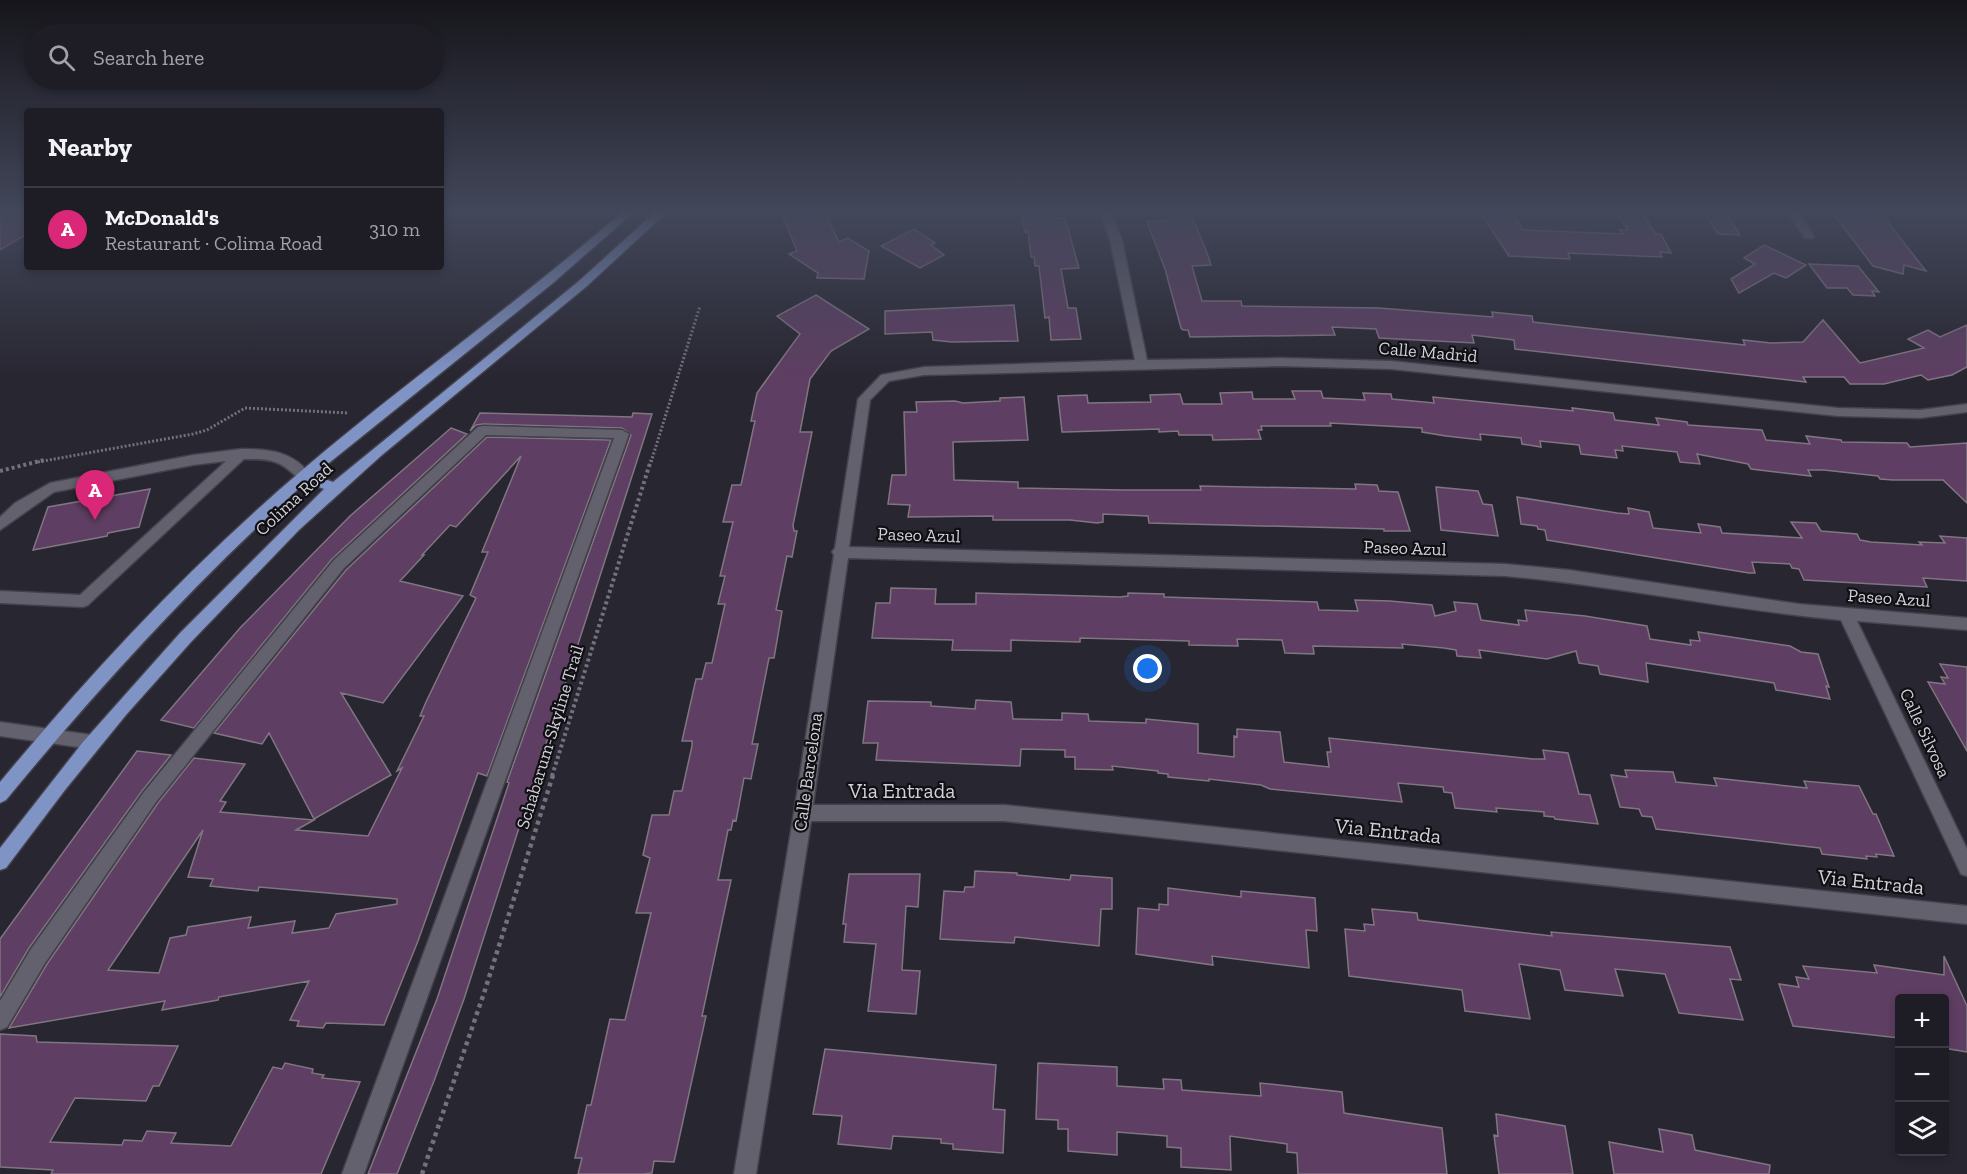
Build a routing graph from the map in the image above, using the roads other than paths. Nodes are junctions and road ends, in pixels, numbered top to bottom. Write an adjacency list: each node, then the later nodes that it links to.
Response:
1 (567, 267): 8 (main road, Colima Road)
2 (605, 267): 9 (main road, Colima Road)
3 (1122, 267): 4 (street)
4 (1142, 363): 5 (street, Calle Madrid); 6 (street, Calle Madrid)
5 (885, 378): 11 (street, Calle Barcelona)
6 (1967, 408)
7 (241, 454): 8 (street); 10 (street); 12 (street)
8 (304, 476): 9 (main road); 16 (main road, Colima Road)
9 (335, 488): 17 (main road, Colima Road)
10 (0, 525)
11 (839, 552): 13 (street, Paseo Azul); 19 (street, Calle Barcelona)
12 (0, 597)
13 (1847, 615): 14 (street, Paseo Azul); 21 (street, Calle Silvosa)
14 (1967, 624)
15 (0, 729): 16 (street)
16 (48, 736): 17 (street); 18 (main road, Colima Road)
17 (92, 742): 20 (main road, Colima Road)
18 (0, 795)
19 (803, 813): 22 (street, Via Entrada); 25 (street, Calle Barcelona)
20 (0, 862)
21 (1967, 868)
22 (1967, 915)
23 (0, 1020): 24 (street)
24 (353, 1174)
25 (745, 1174)

